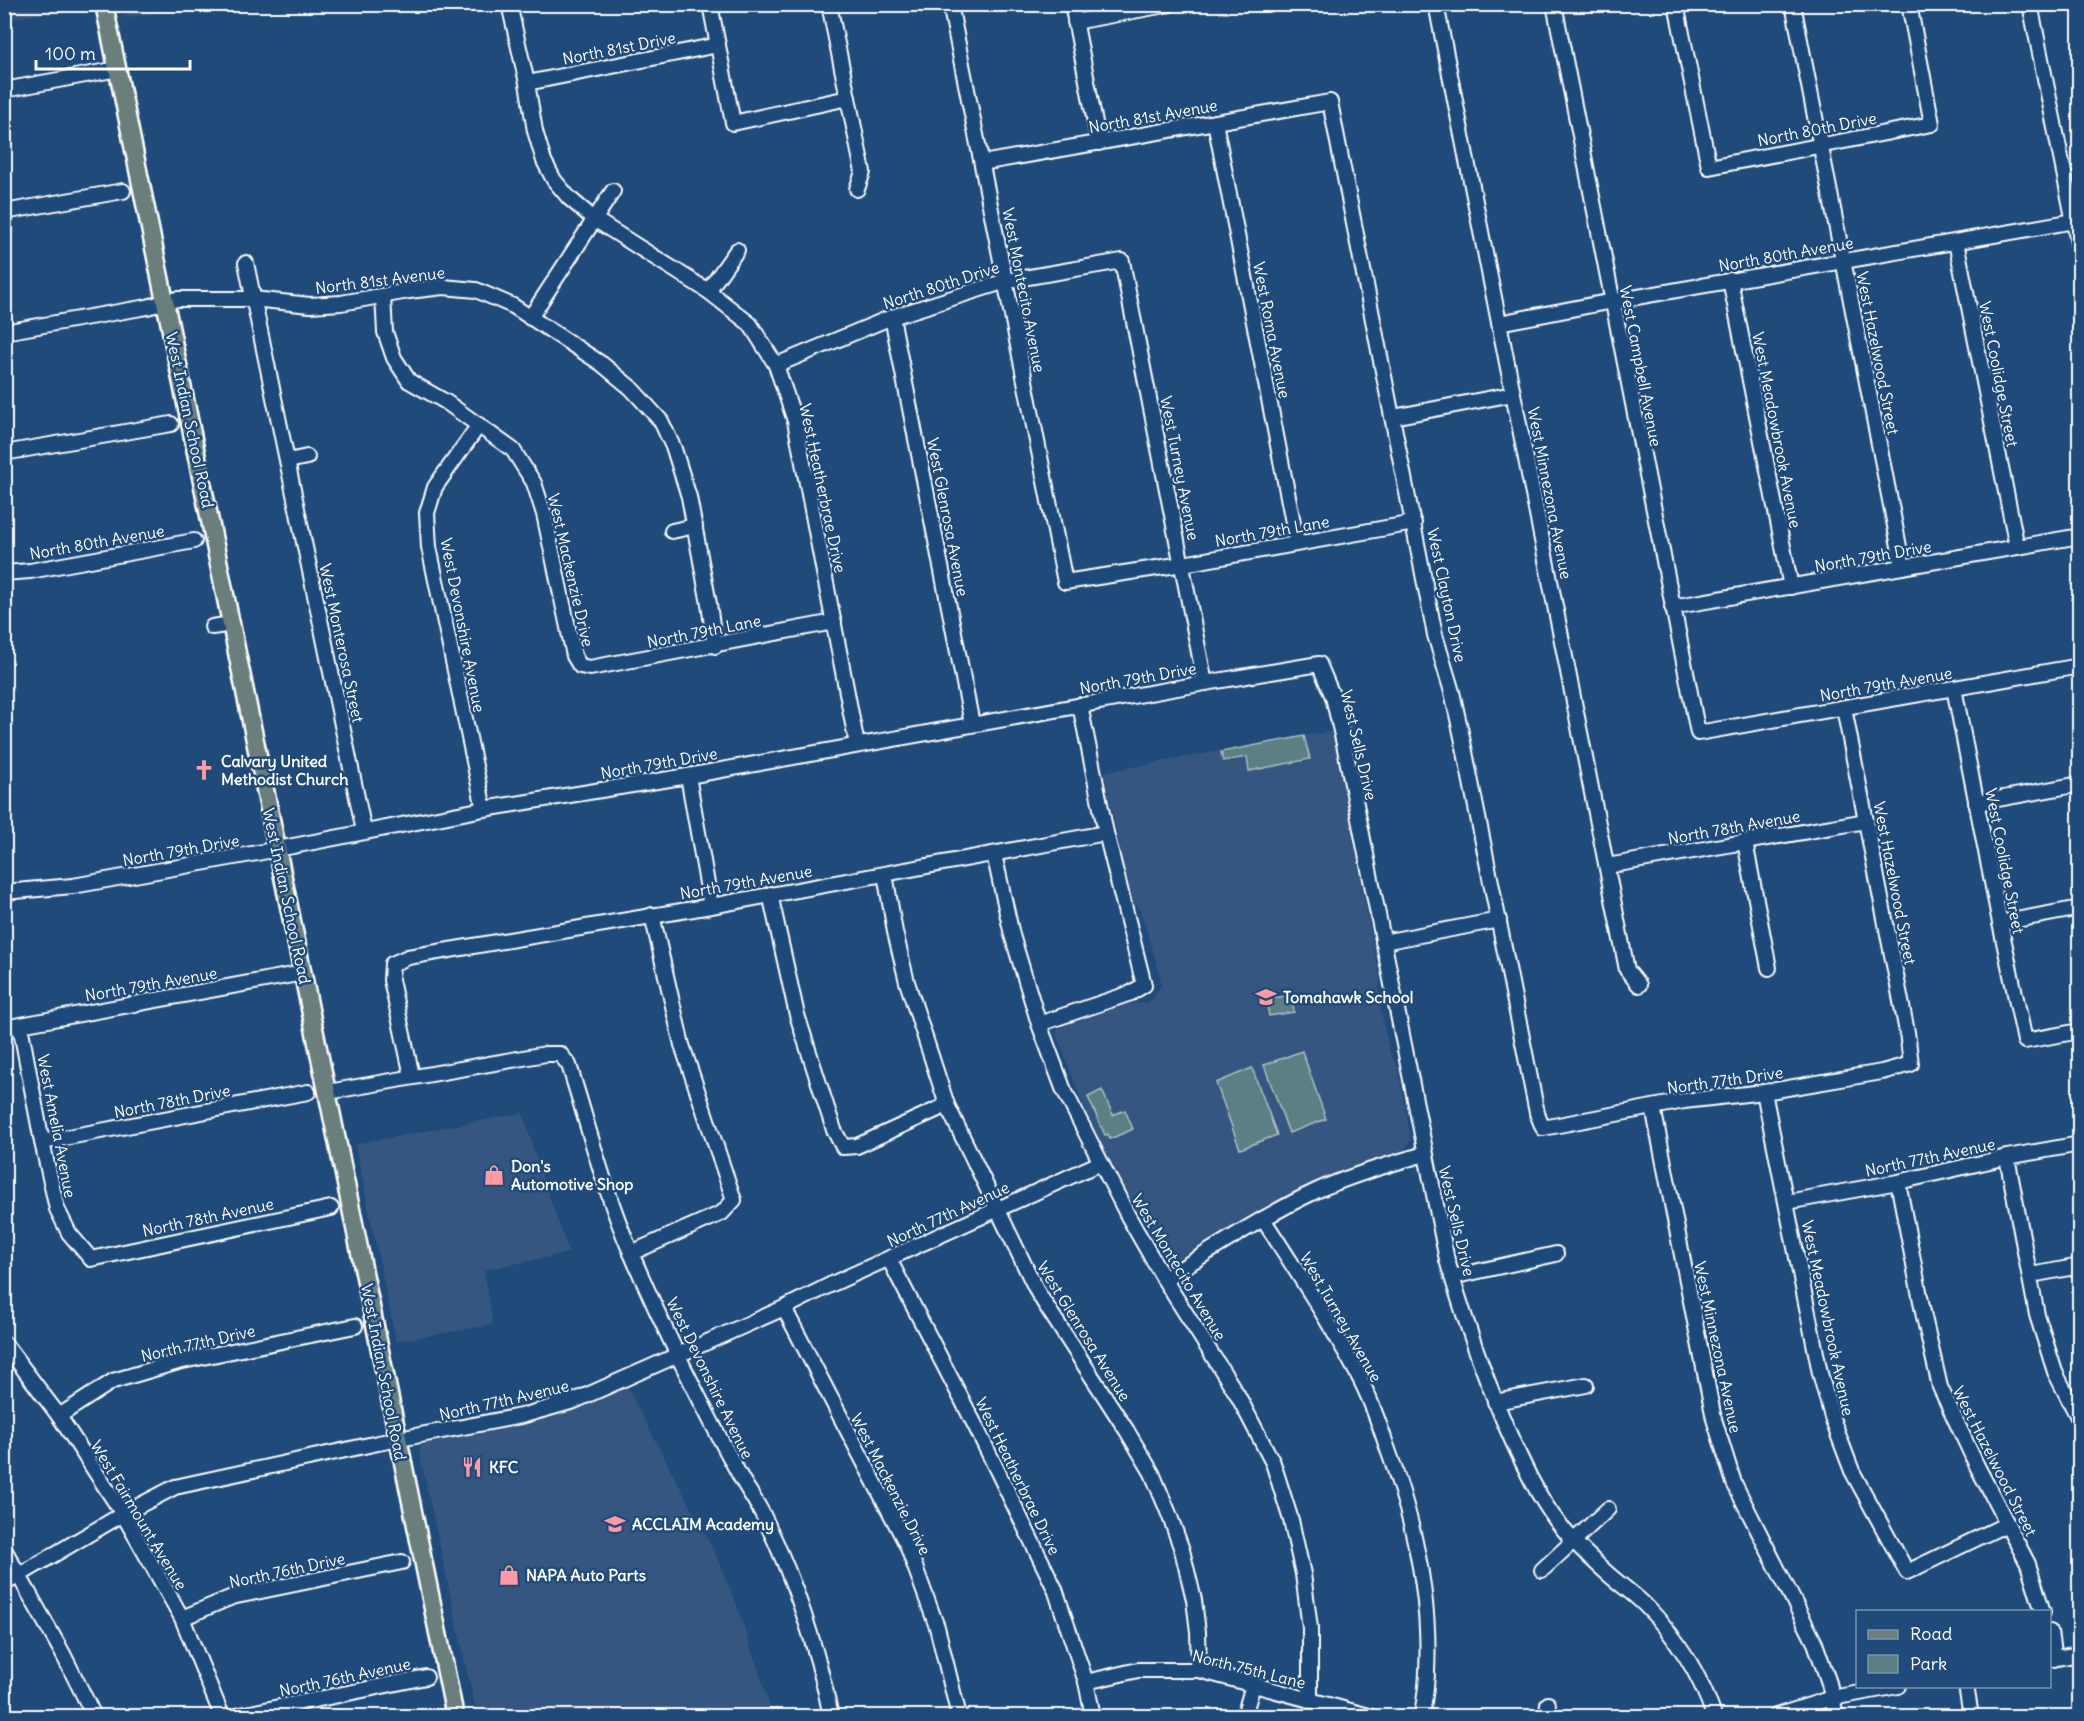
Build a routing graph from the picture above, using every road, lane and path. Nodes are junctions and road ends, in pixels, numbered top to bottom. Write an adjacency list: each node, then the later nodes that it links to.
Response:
1 (104, 4): 16 (main road, West Indian School Road)
2 (509, 4): 17 (street, West Heatherbrae Drive)
3 (710, 4): 15 (street)
4 (829, 4): 19 (street)
5 (951, 4): 24 (street, West Montecito Avenue)
6 (1072, 4): 14 (street)
7 (1170, 4): 14 (street)
8 (1436, 4): 46 (street, West Minnezona Avenue)
9 (1554, 4): 43 (street, West Campbell Avenue)
10 (1676, 4): 23 (street, North 80th Drive)
11 (1793, 4): 23 (street, West Hazelwood Street)
12 (1909, 4): 23 (street, North 80th Drive)
13 (2030, 4): 30 (street)
14 (1075, 22): 22 (street)
15 (718, 45): 17 (street, North 81st Drive); 19 (street)
16 (118, 69): 18 (street); 42 (main road, West Indian School Road)
17 (527, 83): 29 (street, West Heatherbrae Drive)
18 (4, 90)
19 (848, 98): 25 (street)
20 (1330, 102): 21 (street, North 81st Avenue); 50 (street, West Clayton Drive)
21 (1215, 123): 22 (street, North 81st Avenue); 61 (street, West Roma Avenue)
22 (1099, 142): 24 (street, North 81st Avenue)
23 (1821, 145): 35 (street, West Hazelwood Street)
24 (982, 163): 38 (street, West Montecito Avenue)
25 (857, 189)
26 (123, 191): 28 (street)
27 (613, 191): 29 (street)
28 (4, 212)
29 (594, 219): 39 (street, West Heatherbrae Drive); 45 (street)
30 (2077, 220): 31 (street, North 80th Avenue); 33 (street)
31 (1956, 242): 35 (street, North 80th Avenue); 62 (street, West Coolidge Street)
32 (737, 250): 39 (street)
33 (2079, 252)
34 (1122, 261): 38 (street, North 80th Drive); 63 (street, West Turney Avenue)
35 (1843, 261): 37 (street, North 80th Avenue); 64 (street, West Hazelwood Street)
36 (246, 263): 41 (street, West Monterosa Street)
37 (1730, 280): 43 (street, North 80th Avenue); 67 (street, West Meadowbrook Avenue)
38 (1006, 281): 44 (street, North 80th Drive); 66 (street, West Montecito Avenue)
39 (708, 291): 48 (street, West Heatherbrae Drive)
40 (383, 296): 41 (street, North 81st Avenue); 45 (street, North 81st Avenue); 52 (street, West Mackenzie Drive)
41 (253, 299): 42 (street, North 81st Avenue); 55 (street, West Monterosa Street)
42 (165, 301): 47 (street, North 81st Avenue); 70 (main road, West Indian School Road)
43 (1612, 302): 46 (street, North 80th Avenue); 68 (street, West Campbell Avenue)
44 (892, 317): 48 (street, North 80th Drive); 80 (street, West Glenrosa Avenue)
45 (530, 318): 57 (street, North 81st Avenue)
46 (1499, 323): 49 (street, West Minnezona Avenue)
47 (4, 332)
48 (776, 365): 69 (street, West Heatherbrae Drive)
49 (1513, 394): 50 (street); 93 (street, West Minnezona Avenue)
50 (1393, 417): 56 (street, West Clayton Drive)
51 (171, 424): 53 (street)
52 (479, 425): 74 (street, West Mackenzie Drive); 86 (street, West Devonshire Avenue)
53 (4, 453)
54 (307, 457): 55 (street)
55 (288, 461): 88 (street, West Monterosa Street)
56 (1414, 523): 61 (street, North 79th Lane); 100 (street, West Clayton Drive)
57 (695, 526): 58 (street); 72 (street, North 81st Avenue)
58 (672, 531)
59 (2079, 536): 62 (street, North 79th Drive)
60 (194, 541): 65 (street, North 80th Avenue)
61 (1297, 543): 63 (street, North 79th Lane)
62 (2017, 547): 64 (street, North 79th Drive)
63 (1183, 564): 66 (street, North 79th Lane); 76 (street, West Turney Avenue)
64 (1903, 567): 67 (street, North 79th Drive)
65 (4, 573)
66 (1065, 582)
67 (1791, 586): 68 (street, North 79th Drive)
68 (1672, 608): 81 (street, West Campbell Avenue)
69 (834, 622): 72 (street, North 79th Lane); 82 (street, West Heatherbrae Drive)
70 (232, 624): 71 (street); 91 (main road, West Indian School Road)
71 (212, 627)
72 (715, 646): 74 (street, North 79th Lane)
73 (1319, 664): 76 (street, North 79th Drive); 102 (street, West Sells Drive)
74 (580, 666)
75 (2079, 666): 77 (street, North 79th Avenue)
76 (1205, 682): 78 (street, North 79th Drive)
77 (1954, 688): 79 (street, North 79th Avenue); 85 (street, West Coolidge Street)
78 (1080, 705): 80 (street, North 79th Drive); 89 (street)
79 (1844, 708): 81 (street, North 79th Avenue); 87 (street, West Hazelwood Street)
80 (972, 724): 82 (street, North 79th Drive)
81 (1698, 733)
82 (857, 745): 83 (street, North 79th Drive)
83 (687, 776): 86 (street, North 79th Drive); 97 (street)
84 (2079, 784): 85 (street)
85 (1976, 802): 101 (street, West Coolidge Street)
86 (484, 809): 88 (street, North 79th Drive)
87 (1866, 820): 90 (street, North 78th Avenue); 110 (street, West Hazelwood Street)
88 (364, 831): 91 (street, North 79th Drive)
89 (1106, 833): 92 (street, North 79th Avenue); 106 (street)
90 (1745, 842): 93 (street, North 78th Avenue); 103 (street)
91 (277, 849): 95 (street, North 79th Drive); 104 (main road, West Indian School Road)
92 (994, 854): 94 (street, North 79th Avenue); 106 (street, West Montecito Avenue)
93 (1607, 866): 105 (street, West Minnezona Avenue)
94 (885, 874): 96 (street, North 79th Avenue); 115 (street, West Glenrosa Avenue)
95 (4, 892)
96 (770, 894): 97 (street, North 79th Avenue); 115 (street)
97 (711, 906): 99 (street, North 79th Avenue)
98 (2079, 908): 101 (street)
99 (652, 915): 111 (street, North 79th Avenue); 128 (street)
100 (1499, 920): 102 (street); 117 (street, West Clayton Drive)
101 (2000, 923): 109 (street, West Coolidge Street)
102 (1383, 942): 120 (street, West Sells Drive)
103 (1770, 968)
104 (303, 973): 107 (street, North 79th Avenue); 113 (main road, West Indian School Road)
105 (1639, 986)
106 (1039, 1024): 122 (street, West Montecito Avenue)
107 (20, 1025): 108 (street, North 79th Avenue); 118 (street, West Amelia Avenue)
108 (4, 1028)
109 (2079, 1031)
110 (1911, 1064): 114 (street, North 77th Drive)
111 (412, 1076): 113 (street); 128 (street, West Devonshire Avenue)
112 (308, 1092): 118 (street, North 78th Drive)
113 (328, 1092): 144 (main road, West Indian School Road)
114 (1764, 1092): 116 (street, North 77th Drive); 124 (street, West Meadowbrook Avenue)
115 (947, 1105): 126 (street, West Glenrosa Avenue)
116 (1653, 1107): 117 (street, North 77th Drive); 164 (street, West Minnezona Avenue)
117 (1543, 1128)
118 (42, 1142): 130 (street, West Amelia Avenue)
119 (2079, 1144): 121 (street, North 77th Avenue)
120 (1425, 1154): 127 (street); 134 (street, West Sells Drive)
121 (2007, 1156): 123 (street, North 77th Avenue); 133 (street)
122 (1100, 1163): 126 (street, North 77th Avenue); 135 (street, West Montecito Avenue)
123 (1898, 1182): 124 (street, North 77th Avenue); 147 (street, West Hazelwood Street)
124 (1787, 1202): 147 (street, West Meadowbrook Avenue)
125 (331, 1208): 130 (street, North 78th Avenue)
126 (996, 1210): 131 (street, North 77th Avenue); 158 (street, West Glenrosa Avenue)
127 (1263, 1219): 135 (street); 175 (street, West Turney Avenue)
128 (631, 1253): 139 (street, West Devonshire Avenue)
129 (1556, 1254): 134 (street)
130 (91, 1259)
131 (889, 1259): 136 (street, North 77th Avenue); 160 (street, West Heatherbrae Drive)
132 (2079, 1266): 133 (street)
133 (2031, 1275): 143 (street)
134 (1452, 1277): 141 (street, West Sells Drive)
135 (1164, 1279): 165 (street, West Montecito Avenue)
136 (784, 1308): 139 (street, North 77th Avenue); 171 (street, West Mackenzie Drive)
137 (355, 1326): 142 (street, North 77th Drive)
138 (4, 1343): 142 (street, West Fairmount Avenue)
139 (678, 1354): 144 (street, North 77th Avenue); 170 (street, West Devonshire Avenue)
140 (1586, 1385): 141 (street)
141 (1495, 1402): 148 (street, West Sells Drive)
142 (59, 1416): 146 (street, West Fairmount Avenue)
143 (2079, 1420)
144 (398, 1440): 146 (street, North 77th Avenue); 169 (main road, West Indian School Road)
145 (1608, 1509): 148 (street)
146 (123, 1514): 152 (street, North 77th Avenue); 155 (street, West Fairmount Avenue)
147 (2007, 1524): 154 (street, West Hazelwood Street)
148 (1573, 1541): 151 (street); 176 (street, West Sells Drive)
149 (4, 1549): 152 (street)
150 (402, 1562): 155 (street, North 76th Drive)
151 (1542, 1570)
152 (21, 1575): 153 (street, North 77th Avenue); 166 (street)
153 (4, 1584)
154 (2043, 1610)
155 (182, 1618): 167 (street, West Fairmount Avenue)
156 (2079, 1654): 157 (street)
157 (2052, 1659)
158 (1198, 1670): 160 (street, North 75th Lane); 161 (street, North 75th Lane)
159 (426, 1677): 168 (street, North 76th Avenue)
160 (1086, 1682): 172 (street, West Heatherbrae Drive)
161 (1253, 1685): 165 (street, North 75th Lane); 173 (street)
162 (1887, 1688): 164 (street)
163 (1966, 1688): 179 (street)
164 (1832, 1698): 177 (street); 178 (street, West Minnezona Avenue)
165 (1310, 1701): 174 (street, North 75th Lane)
166 (94, 1716)
167 (222, 1716)
168 (236, 1716)
169 (455, 1716)
170 (831, 1716)
171 (959, 1716)
172 (1093, 1716)
173 (1244, 1716)
174 (1368, 1716)
175 (1422, 1716)
176 (1713, 1716)
177 (1776, 1716)
178 (1836, 1716)
179 (1971, 1716)

